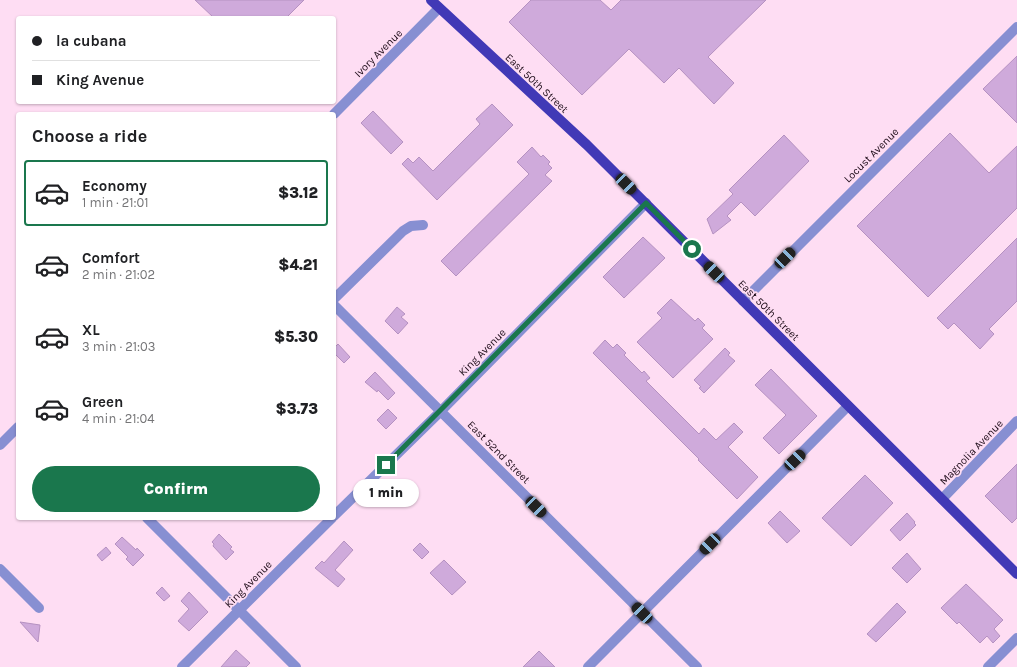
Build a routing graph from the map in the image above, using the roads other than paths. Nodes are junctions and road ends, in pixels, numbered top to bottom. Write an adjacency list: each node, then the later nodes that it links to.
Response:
1 (431, 0): 2 (main road, East 50th Street)
2 (439, 8): 4 (street, Ivory Avenue); 5 (main road, East 50th Street)
3 (1017, 27): 8 (street, Locust Avenue)
4 (336, 112)
5 (646, 203): 8 (main road, East 50th Street); 11 (street, King Avenue)
6 (423, 224): 7 (street)
7 (336, 297)
8 (743, 301): 10 (main road, East 50th Street)
9 (336, 307): 11 (street, East 52nd Street)
10 (848, 406): 15 (main road, East 50th Street); 23 (street)
11 (441, 411): 16 (street, King Avenue); 23 (street, East 52nd Street)
12 (1017, 421): 15 (street, Magnolia Avenue)
13 (16, 429): 14 (street)
14 (0, 445)
15 (942, 499): 20 (main road, East 50th Street)
16 (336, 514)
17 (149, 520): 22 (street)
18 (330, 520): 22 (street, King Avenue)
19 (0, 569): 21 (street)
20 (1017, 574)
21 (39, 608)
22 (239, 610): 25 (street, King Avenue); 26 (street)
23 (642, 613): 27 (street); 28 (street, East 52nd Street)
24 (1017, 638): 29 (street)
25 (182, 667)
26 (296, 667)
27 (588, 667)
28 (697, 667)
29 (988, 667)

